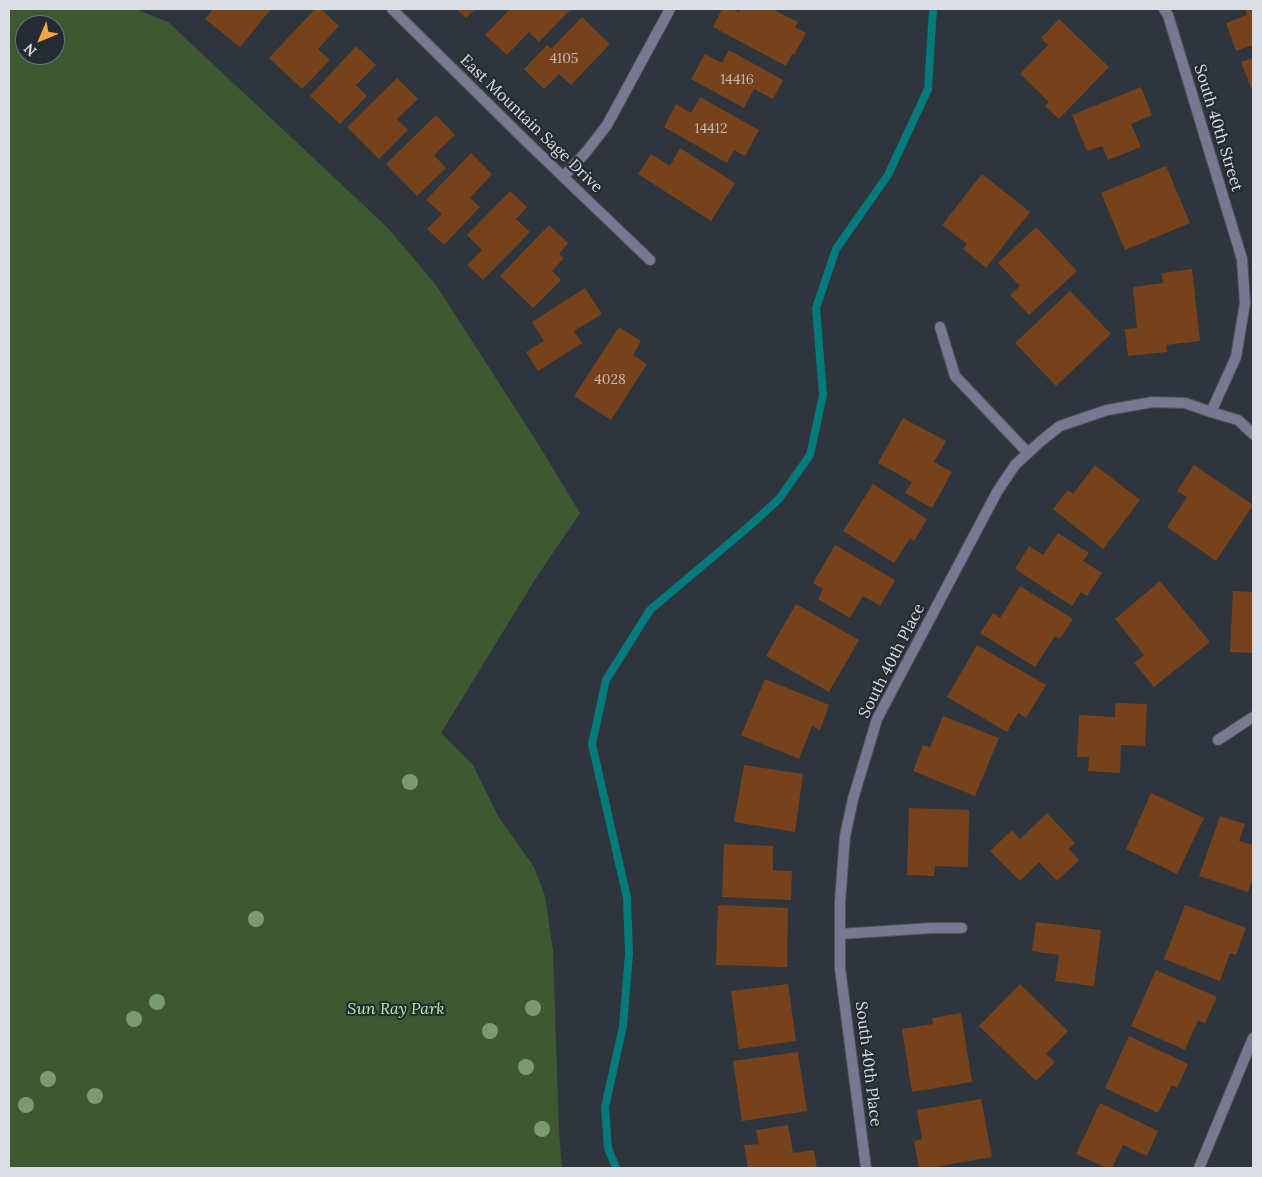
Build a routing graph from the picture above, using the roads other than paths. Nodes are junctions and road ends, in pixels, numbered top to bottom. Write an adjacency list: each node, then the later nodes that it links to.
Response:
1 (392, 9): 4 (street, East Mountain Sage Drive)
2 (670, 9): 4 (street)
3 (1164, 9): 7 (street, South 40th Street)
4 (563, 177): 5 (street, East Mountain Sage Drive)
5 (650, 260)
6 (940, 327): 9 (street)
7 (1211, 412): 8 (street); 9 (street, South 40th Place)
8 (1253, 434)
9 (1028, 453): 13 (street, South 40th Place)
10 (1253, 717): 11 (street)
11 (1218, 740)
12 (962, 928): 13 (street)
13 (840, 934): 15 (street, South 40th Place)
14 (1253, 1038): 16 (street)
15 (866, 1168)
16 (1199, 1168)

